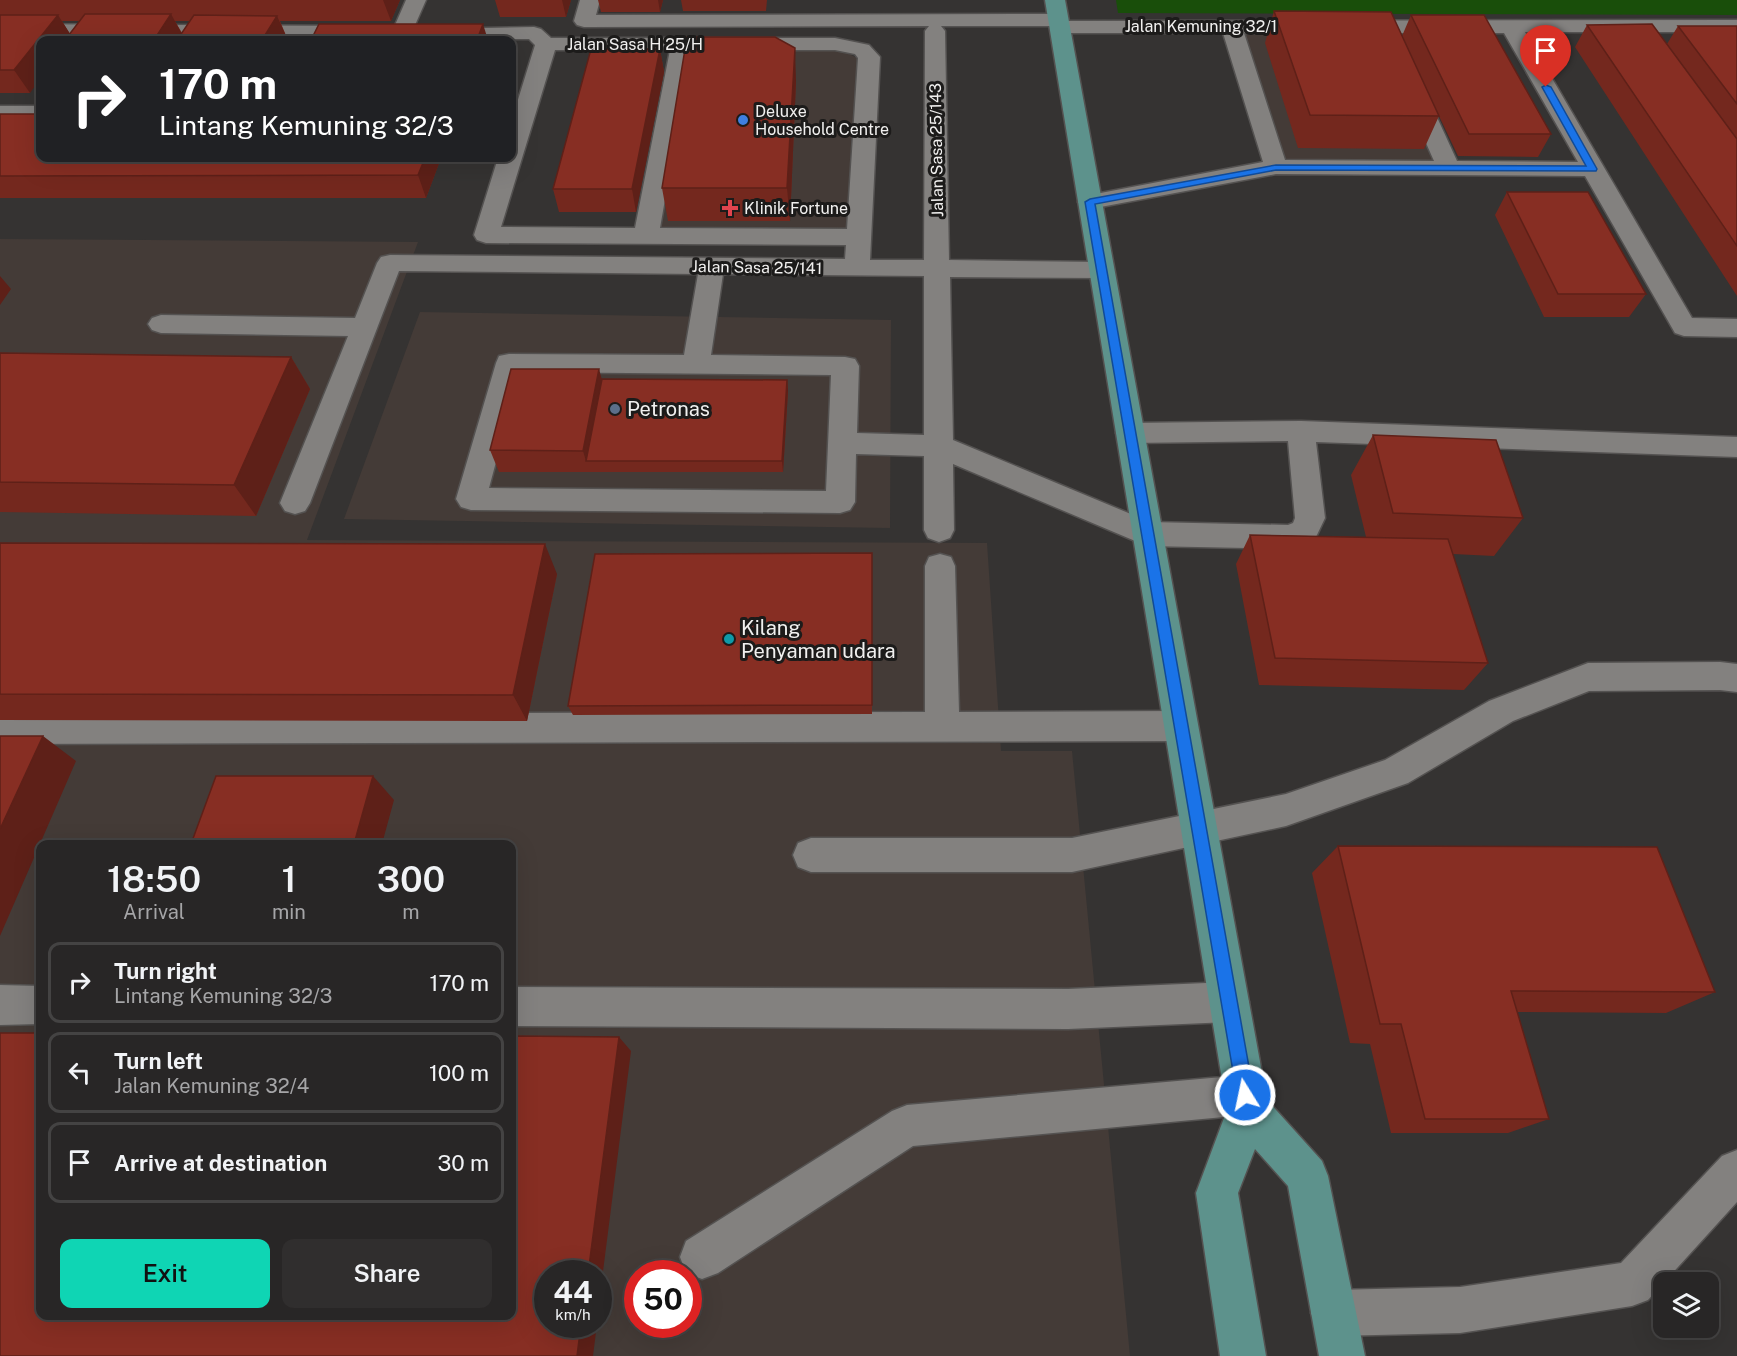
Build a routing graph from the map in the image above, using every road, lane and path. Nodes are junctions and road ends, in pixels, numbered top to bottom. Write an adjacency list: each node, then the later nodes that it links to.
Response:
1 (416, 0): 11 (street)
2 (590, 0): 3 (street, Jalan Kemuning 32/1)
3 (1058, 16): 4 (street, Jalan Kemuning 32/1); 25 (main road)
4 (1231, 26): 5 (street, Jalan Kemuning 32/1); 22 (street)
5 (1384, 26): 6 (street, Jalan Kemuning 32/1); 16 (street)
6 (1511, 26): 7 (street, Jalan Kemuning 32/1); 24 (street)
7 (1635, 26): 8 (street, Jalan Kemuning 32/1); 15 (street)
8 (1737, 26)
9 (0, 30): 12 (street)
10 (934, 31): 30 (street, Jalan Sasa 25/143)
11 (402, 32): 12 (street); 14 (street)
12 (318, 36)
13 (682, 43): 14 (street, Jalan Sasa H 25/H); 26 (street); 27 (street, Jalan Sasa H 25/H)
14 (546, 44): 20 (street)
15 (1649, 45)
16 (1394, 47)
17 (1407, 77): 23 (street)
18 (0, 112): 19 (street)
19 (36, 113)
20 (517, 115)
21 (509, 162): 26 (street)
22 (1276, 167): 23 (street); 25 (street)
23 (1449, 169): 24 (street)
24 (1593, 169): 34 (street)
25 (1090, 202): 31 (main road)
26 (646, 236): 27 (street)
27 (858, 237): 29 (street, Jalan Sasa H 25/H)
28 (712, 267): 29 (street, Jalan Sasa 25/141); 33 (street, Jalan Sasa 25/141); 35 (street)
29 (856, 268): 30 (street, Jalan Sasa 25/141)
30 (937, 269): 31 (street, Jalan Sasa 25/141); 39 (street, Jalan Sasa 25/143)
31 (1100, 270): 37 (main road)
32 (161, 324): 33 (street)
33 (365, 327): 41 (street)
34 (1737, 328)
35 (696, 365): 38 (street); 38 (street)
36 (1301, 431): 37 (street); 40 (street); 43 (street)
37 (1130, 433): 43 (main road)
38 (842, 443): 39 (street)
39 (938, 446): 42 (street, Jalan Sasa 25/143); 43 (street)
40 (1737, 447)
41 (295, 503)
42 (939, 530)
43 (1147, 534): 46 (main road)
44 (940, 566): 47 (street)
45 (1737, 678): 49 (street)
46 (1180, 726): 47 (street); 49 (main road)
47 (942, 727): 48 (street)
48 (0, 729)
49 (1199, 828): 50 (street); 51 (main road)
50 (812, 855)
51 (1229, 1002): 54 (street); 55 (main road)
52 (0, 1005): 53 (street)
53 (36, 1005)
54 (516, 1007)
55 (1247, 1103): 57 (street); 58 (main road); 59 (main road)
56 (1737, 1171): 58 (street)
57 (702, 1257)
58 (1334, 1313): 60 (main road)
59 (1243, 1356)
60 (1342, 1356)

